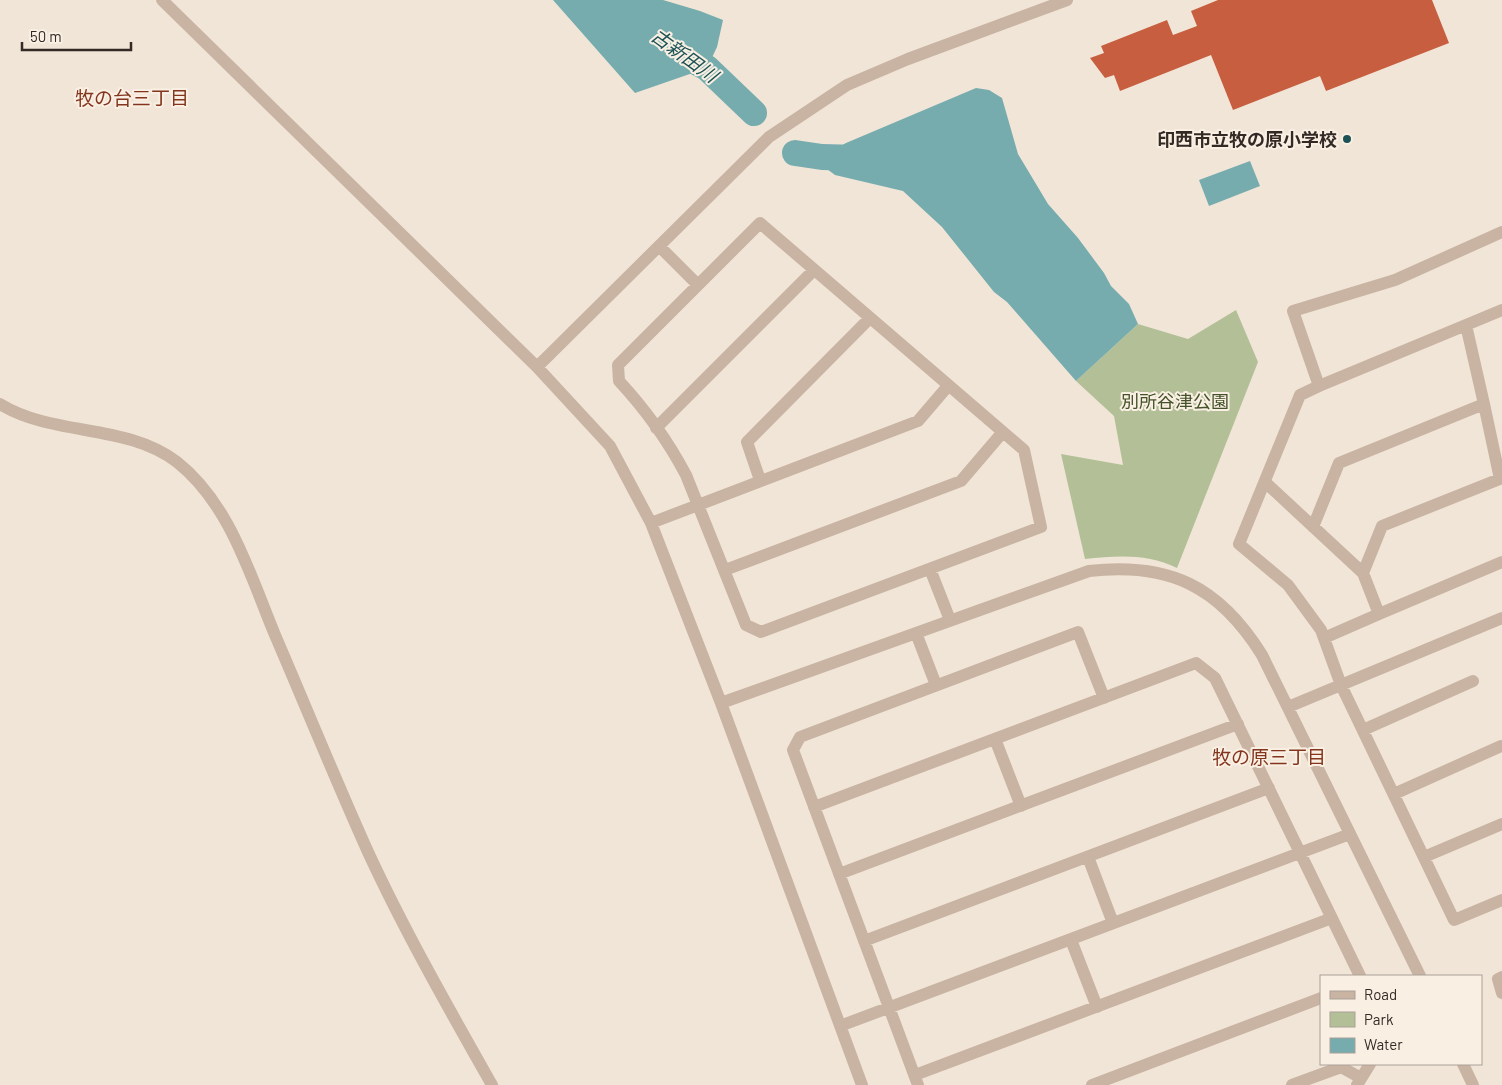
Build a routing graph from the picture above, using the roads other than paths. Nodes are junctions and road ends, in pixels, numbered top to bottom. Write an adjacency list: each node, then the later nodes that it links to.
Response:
1 (162, 0): 11 (street)
2 (1067, 0): 3 (street)
3 (1043, 4): 5 (street)
4 (1502, 232): 13 (street)
5 (659, 246): 7 (street); 11 (street)
6 (814, 270): 7 (street); 9 (street); 16 (street)
7 (698, 285): 16 (street)
8 (1502, 310): 10 (street)
9 (870, 318): 12 (street); 19 (street)
10 (1466, 325): 13 (street); 15 (street)
11 (537, 367): 22 (street)
12 (948, 386): 17 (street); 19 (street)
13 (1318, 386): 20 (street)
14 (0, 404): 71 (street)
15 (1484, 404): 18 (street); 23 (street)
16 (656, 428): 21 (street)
17 (1002, 433): 25 (street); 26 (street)
18 (1501, 479): 27 (street)
19 (760, 480): 21 (street)
20 (1264, 482): 23 (street); 32 (street)
21 (699, 504): 22 (street); 26 (street)
22 (651, 522): 37 (street)
23 (1313, 527): 27 (street)
24 (1502, 562): 28 (street)
25 (930, 569): 26 (street); 30 (street)
26 (725, 570)
27 (1363, 573): 28 (street)
28 (1379, 614): 32 (street)
29 (1502, 618): 35 (street)
30 (950, 620): 31 (street); 38 (street)
31 (916, 633): 34 (street); 37 (street)
32 (1324, 638): 35 (street)
33 (1473, 681): 40 (street)
34 (936, 685): 36 (street); 46 (street)
35 (1341, 685): 38 (street); 40 (street)
36 (1104, 698): 39 (street); 41 (street)
37 (721, 703): 65 (street)
38 (1288, 707): 48 (street)
39 (1238, 724): 43 (street); 45 (street)
40 (1363, 730): 44 (street)
41 (995, 739): 45 (street); 46 (street)
42 (1501, 746): 44 (street)
43 (1269, 788): 49 (street); 50 (street)
44 (1394, 794): 51 (street)
45 (1021, 806): 52 (street)
46 (814, 807): 52 (street)
47 (1502, 824): 51 (street)
48 (1350, 834): 49 (street); 59 (street)
49 (1301, 854): 54 (street); 55 (street)
50 (1088, 857): 55 (street); 57 (street)
51 (1424, 857): 53 (street)
52 (839, 874): 57 (street)
53 (1502, 900)
54 (1332, 918): 58 (street); 63 (street)
55 (1113, 923): 56 (street)
56 (1071, 940): 63 (street); 64 (street)
57 (864, 941): 64 (street)
58 (1360, 975)
59 (1420, 975)
60 (1502, 977): 61 (street)
61 (1502, 993)
62 (1320, 998): 69 (street)
63 (1097, 1007): 68 (street)
64 (889, 1008): 65 (street); 68 (street)
65 (840, 1026): 72 (street)
66 (1369, 1065): 70 (street)
67 (1463, 1065): 75 (street)
68 (916, 1080)
69 (1123, 1080): 73 (street)
70 (1359, 1082): 74 (street)
71 (492, 1085)
72 (862, 1085)
73 (1092, 1085)
74 (1292, 1085)
75 (1473, 1085)

